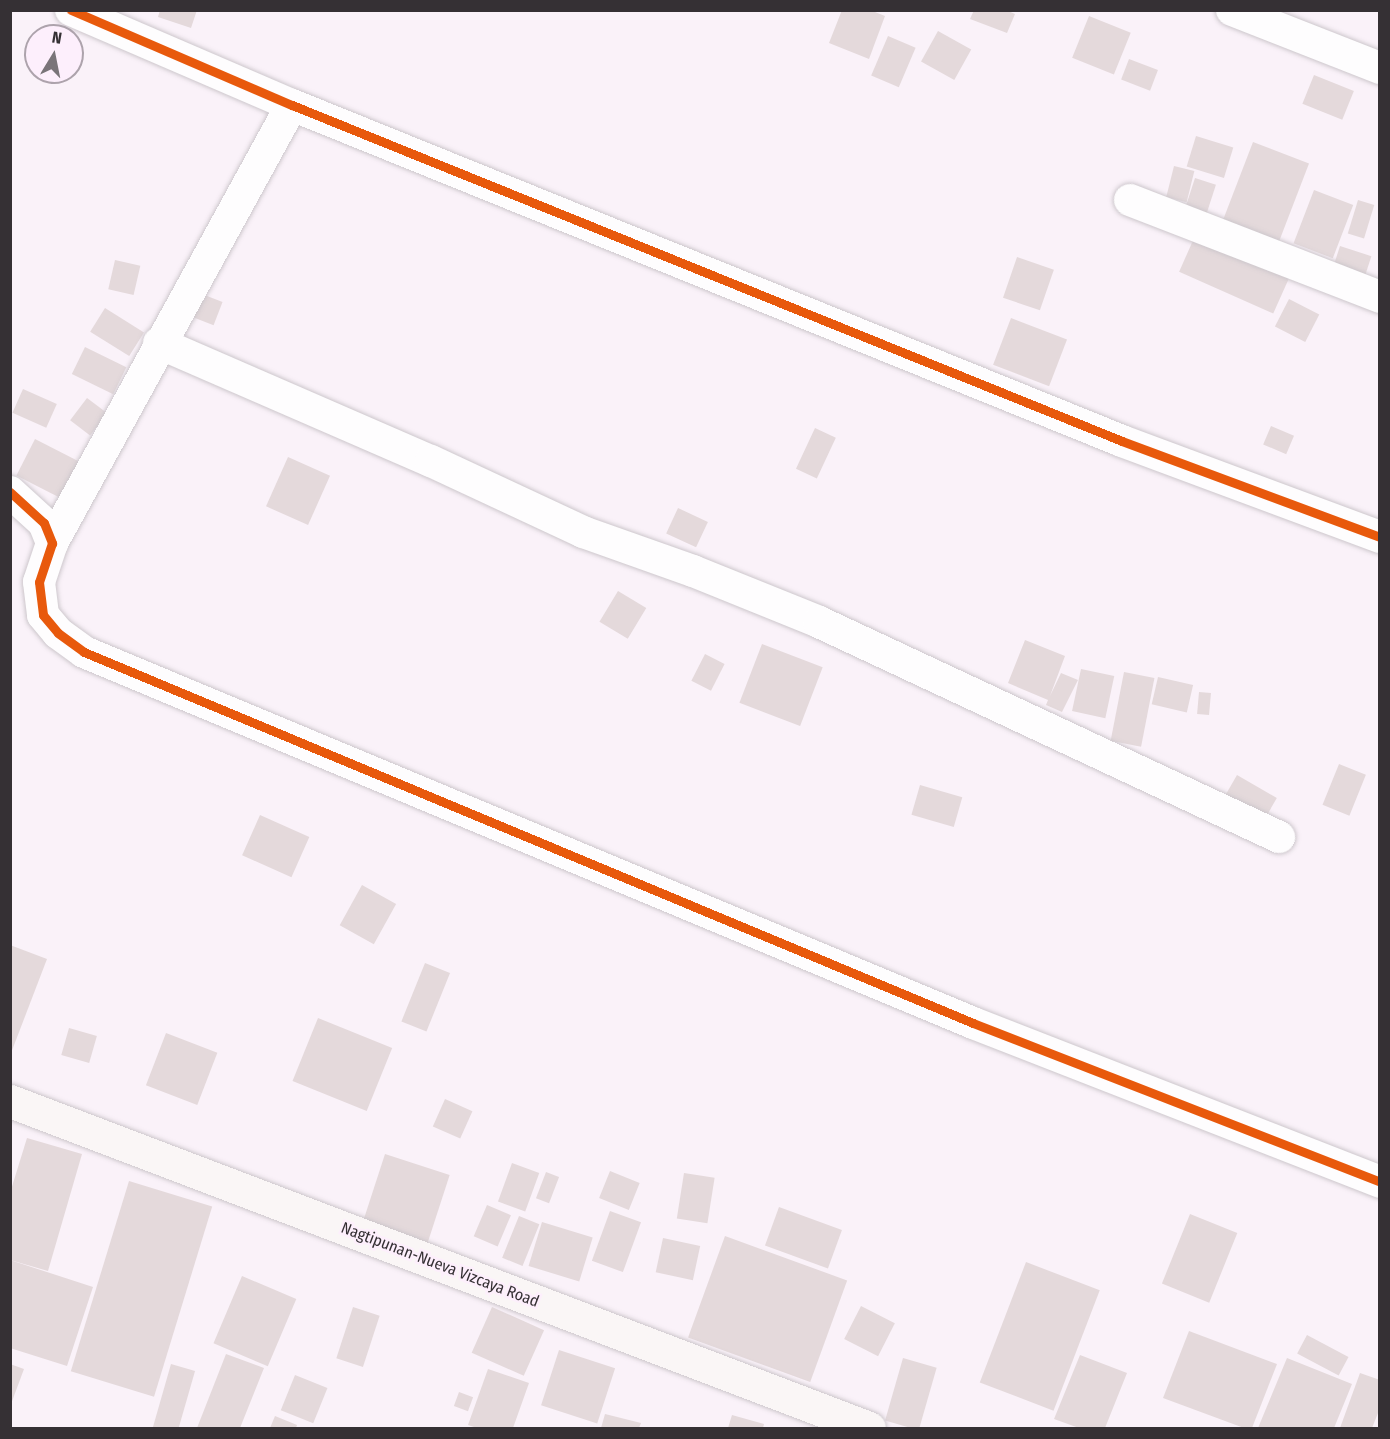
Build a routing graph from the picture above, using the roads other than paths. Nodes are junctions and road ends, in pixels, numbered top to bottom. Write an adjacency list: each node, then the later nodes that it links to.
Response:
1 (71, 10): 4 (street)
2 (1232, 10): 3 (street)
3 (1380, 68)
4 (292, 105): 7 (street); 9 (street)
5 (1130, 200): 6 (street)
6 (1380, 297)
7 (159, 343): 10 (street); 11 (street)
8 (10, 492): 10 (street)
9 (1380, 537)
10 (52, 543): 13 (street)
11 (1279, 837)
12 (10, 1101): 14 (main road, Nagtipunan-Nueva Vizcaya Road)
13 (1380, 1182)
14 (869, 1428)

